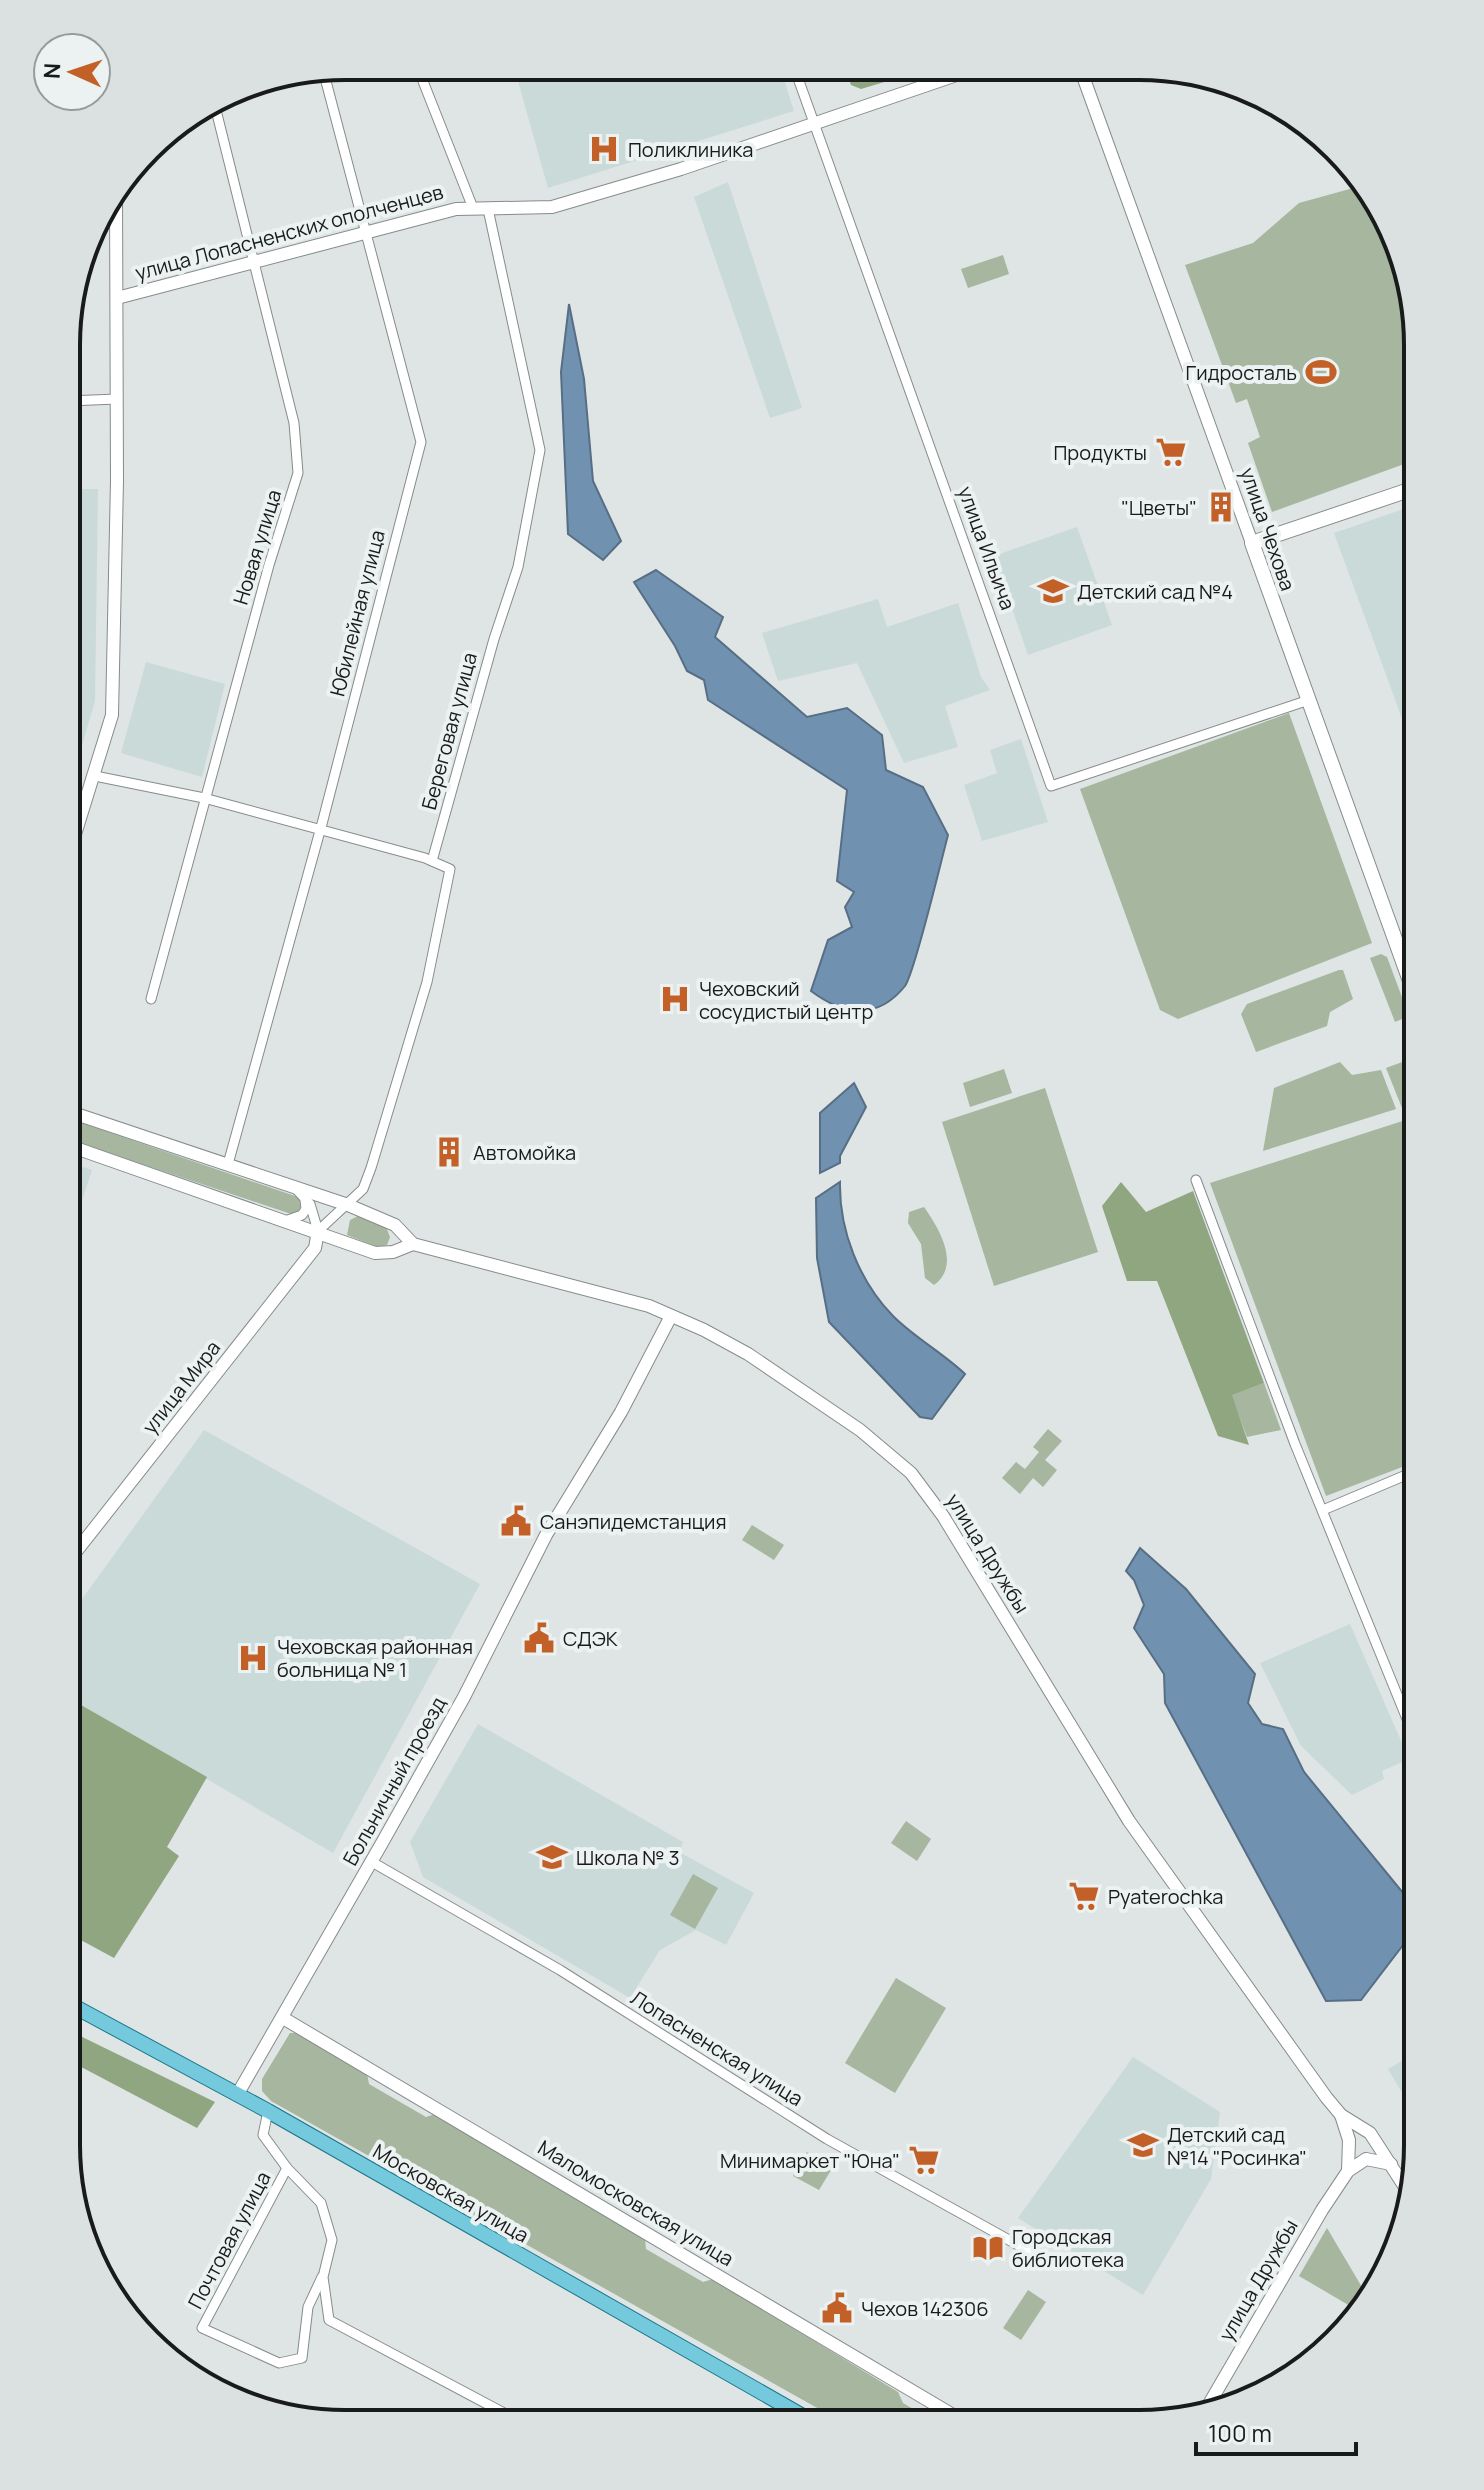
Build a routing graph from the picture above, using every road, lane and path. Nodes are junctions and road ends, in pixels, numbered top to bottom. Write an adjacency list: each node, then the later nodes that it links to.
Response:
1 (423, 80): 8 (street)
2 (798, 80): 7 (street, улица Ильича)
3 (942, 80): 7 (street, улица Лопасненских ополченцев)
4 (1084, 80): 17 (street, улица Чехова)
5 (326, 81): 11 (street, Юбилейная улица)
6 (217, 113): 12 (street, Новая улица)
7 (812, 124): 9 (street, улица Лопасненских ополченцев); 18 (street, улица Ильича)
8 (473, 208): 9 (street, улица Лопасненских ополченцев); 11 (street, улица Лопасненских ополченцев)
9 (488, 209): 23 (street, Береговая улица)
10 (116, 210): 13 (street)
11 (367, 232): 12 (street, улица Лопасненских ополченцев); 22 (street, Юбилейная улица)
12 (256, 263): 13 (street, улица Лопасненских ополченцев); 20 (street, Новая улица)
13 (117, 298): 14 (street)
14 (117, 399): 15 (street); 19 (street)
15 (80, 401)
16 (1404, 492): 17 (main road)
17 (1252, 543): 18 (main road, улица Чехова)
18 (1309, 700): 24 (main road, улица Чехова)
19 (95, 776): 20 (street); 21 (street)
20 (204, 798): 22 (street); 25 (street, Новая улица)
21 (80, 821)
22 (320, 829): 23 (street); 28 (street, Юбилейная улица)
23 (432, 861): 31 (street)
24 (1404, 963)
25 (151, 999)
26 (80, 1115): 28 (street, улица Дружбы)
27 (80, 1149): 32 (street, улица Дружбы)
28 (228, 1164): 30 (street, улица Дружбы)
29 (1196, 1180): 37 (street)
30 (297, 1190): 31 (street, улица Дружбы); 32 (street); 33 (street)
31 (348, 1205): 33 (street); 34 (street, улица Дружбы)
32 (288, 1220): 33 (street, улица Дружбы)
33 (318, 1231): 34 (street, улица Дружбы); 38 (street, улица Мира)
34 (413, 1244): 35 (street, улица Дружбы)
35 (671, 1316): 40 (street, Больничный проезд); 45 (street, улица Дружбы)
36 (1403, 1476): 37 (street)
37 (1323, 1510): 39 (street)
38 (80, 1547)
39 (1403, 1709)
40 (372, 1862): 42 (street, Больничный проезд); 50 (street, Лопасненская улица)
41 (80, 2010): 43 (main road, Московская улица)
42 (283, 2018): 43 (street, Больничный проезд); 55 (street, Маломосковская улица)
43 (237, 2095): 44 (main road, Московская улица)
44 (268, 2111): 47 (street, Почтовая улица); 54 (main road, Московская улица)
45 (1341, 2115): 46 (street, улица Дружбы); 48 (street, улица Дружбы)
46 (1391, 2164): 48 (street); 49 (street, улица Дружбы)
47 (287, 2168): 51 (street, Почтовая улица); 51 (street, Почтовая улица)
48 (1348, 2171): 52 (street, улица Дружбы)
49 (1401, 2180)
50 (1045, 2260)
51 (323, 2277): 53 (street, Почтовая улица)
52 (1212, 2399)
53 (498, 2410)
54 (792, 2410)
55 (944, 2410)

